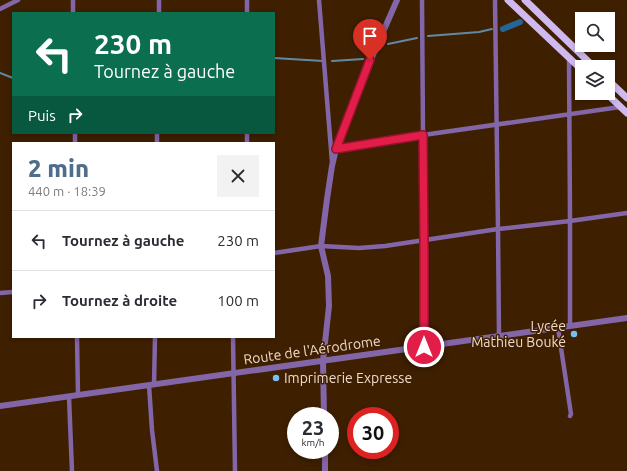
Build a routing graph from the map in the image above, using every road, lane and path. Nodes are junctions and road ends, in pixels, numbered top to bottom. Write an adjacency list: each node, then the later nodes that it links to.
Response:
1 (18, 0): 11 (street)
2 (73, 0): 12 (street)
3 (159, 0): 13 (street)
4 (246, 0): 14 (street)
5 (319, 0): 27 (street)
6 (397, 0): 26 (street)
7 (422, 0): 25 (street)
8 (495, 0): 24 (street)
9 (508, 0): 15 (main road)
10 (525, 0): 16 (main road)
11 (0, 9)
12 (73, 12)
13 (159, 12)
14 (247, 12)
15 (569, 57): 17 (main road); 22 (street)
16 (587, 60)
17 (575, 63)
18 (615, 87): 19 (main road)
19 (627, 98)
20 (613, 100): 21 (main road)
21 (620, 107): 22 (street); 23 (main road)
22 (569, 114): 24 (street); 29 (street)
23 (627, 114)
24 (496, 124): 25 (street); 30 (street)
25 (423, 135): 26 (street); 31 (street)
26 (336, 149): 27 (street)
27 (332, 166): 32 (street)
28 (627, 213): 29 (street)
29 (570, 221): 30 (street); 37 (street)
30 (498, 229): 31 (street); 39 (street)
31 (424, 241): 32 (street); 43 (street)
32 (321, 246): 33 (street); 44 (street)
33 (275, 253)
34 (12, 292): 35 (street)
35 (0, 293)
36 (627, 318): 37 (street, Route de l'Aérodrome)
37 (570, 326): 38 (street, Route de l'Aérodrome)
38 (558, 328): 39 (street, Route de l'Aérodrome); 51 (street)
39 (499, 336): 43 (street, Route de l'Aérodrome)
40 (77, 338): 47 (street)
41 (155, 338): 46 (street)
42 (233, 338): 45 (street)
43 (424, 347): 44 (street, Route de l'Aérodrome)
44 (323, 361): 45 (street, Route de l'Aérodrome); 50 (street)
45 (233, 374): 46 (street, Route de l'Aérodrome); 55 (street)
46 (152, 385): 47 (street, Route de l'Aérodrome); 54 (street)
47 (78, 395): 48 (street, Route de l'Aérodrome)
48 (69, 397): 49 (street, Route de l'Aérodrome); 53 (street)
49 (0, 406)
50 (324, 407)
51 (570, 416)
52 (325, 459): 56 (street)
53 (72, 471)
54 (157, 471)
55 (235, 471)
56 (325, 471)

